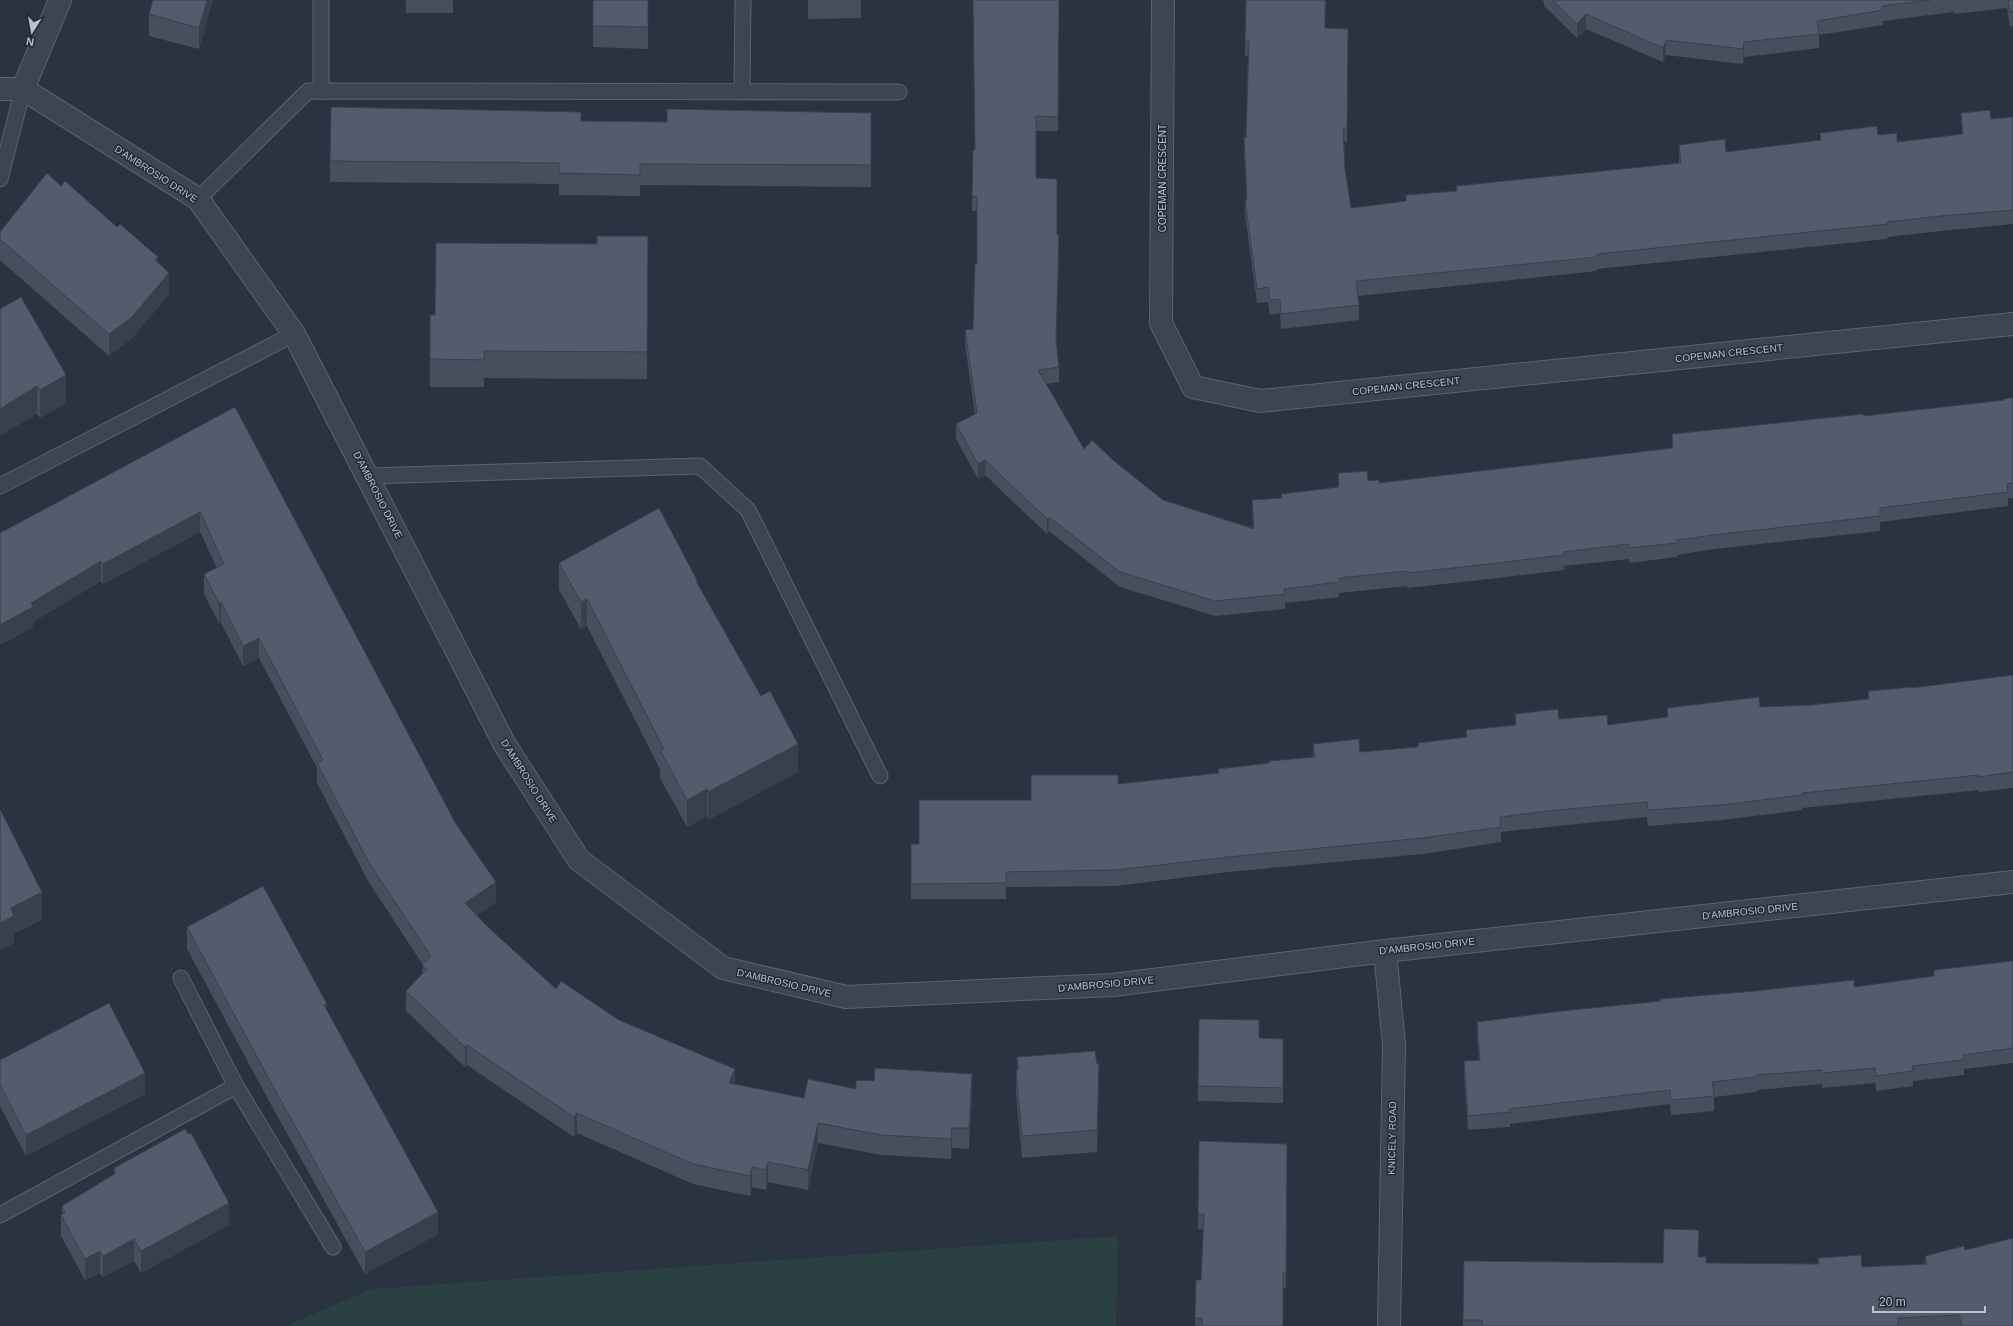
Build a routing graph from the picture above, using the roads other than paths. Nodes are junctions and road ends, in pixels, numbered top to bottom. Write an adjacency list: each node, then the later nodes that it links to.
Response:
1 (60, 0): 6 (street)
2 (321, 0): 7 (lane)
3 (743, 0): 8 (lane)
4 (1163, 0): 12 (street, COPEMAN CRESCENT)
5 (0, 89): 6 (street)
6 (23, 89): 10 (lane); 11 (street, D'AMBROSIO DRIVE)
7 (321, 91): 8 (lane); 11 (lane)
8 (742, 92): 9 (lane)
9 (899, 92)
10 (0, 179)
11 (198, 199): 13 (street, D'AMBROSIO DRIVE)
12 (2013, 324)
13 (294, 334): 14 (street, D'AMBROSIO DRIVE); 15 (lane)
14 (368, 476): 16 (lane); 18 (street, D'AMBROSIO DRIVE)
15 (0, 486)
16 (880, 776)
17 (2013, 882): 18 (street, D'AMBROSIO DRIVE)
18 (1385, 951): 23 (street, KNICELY ROAD)
19 (181, 978): 20 (lane)
20 (236, 1086): 21 (lane); 22 (lane)
21 (0, 1215)
22 (333, 1247)
23 (1389, 1326)

